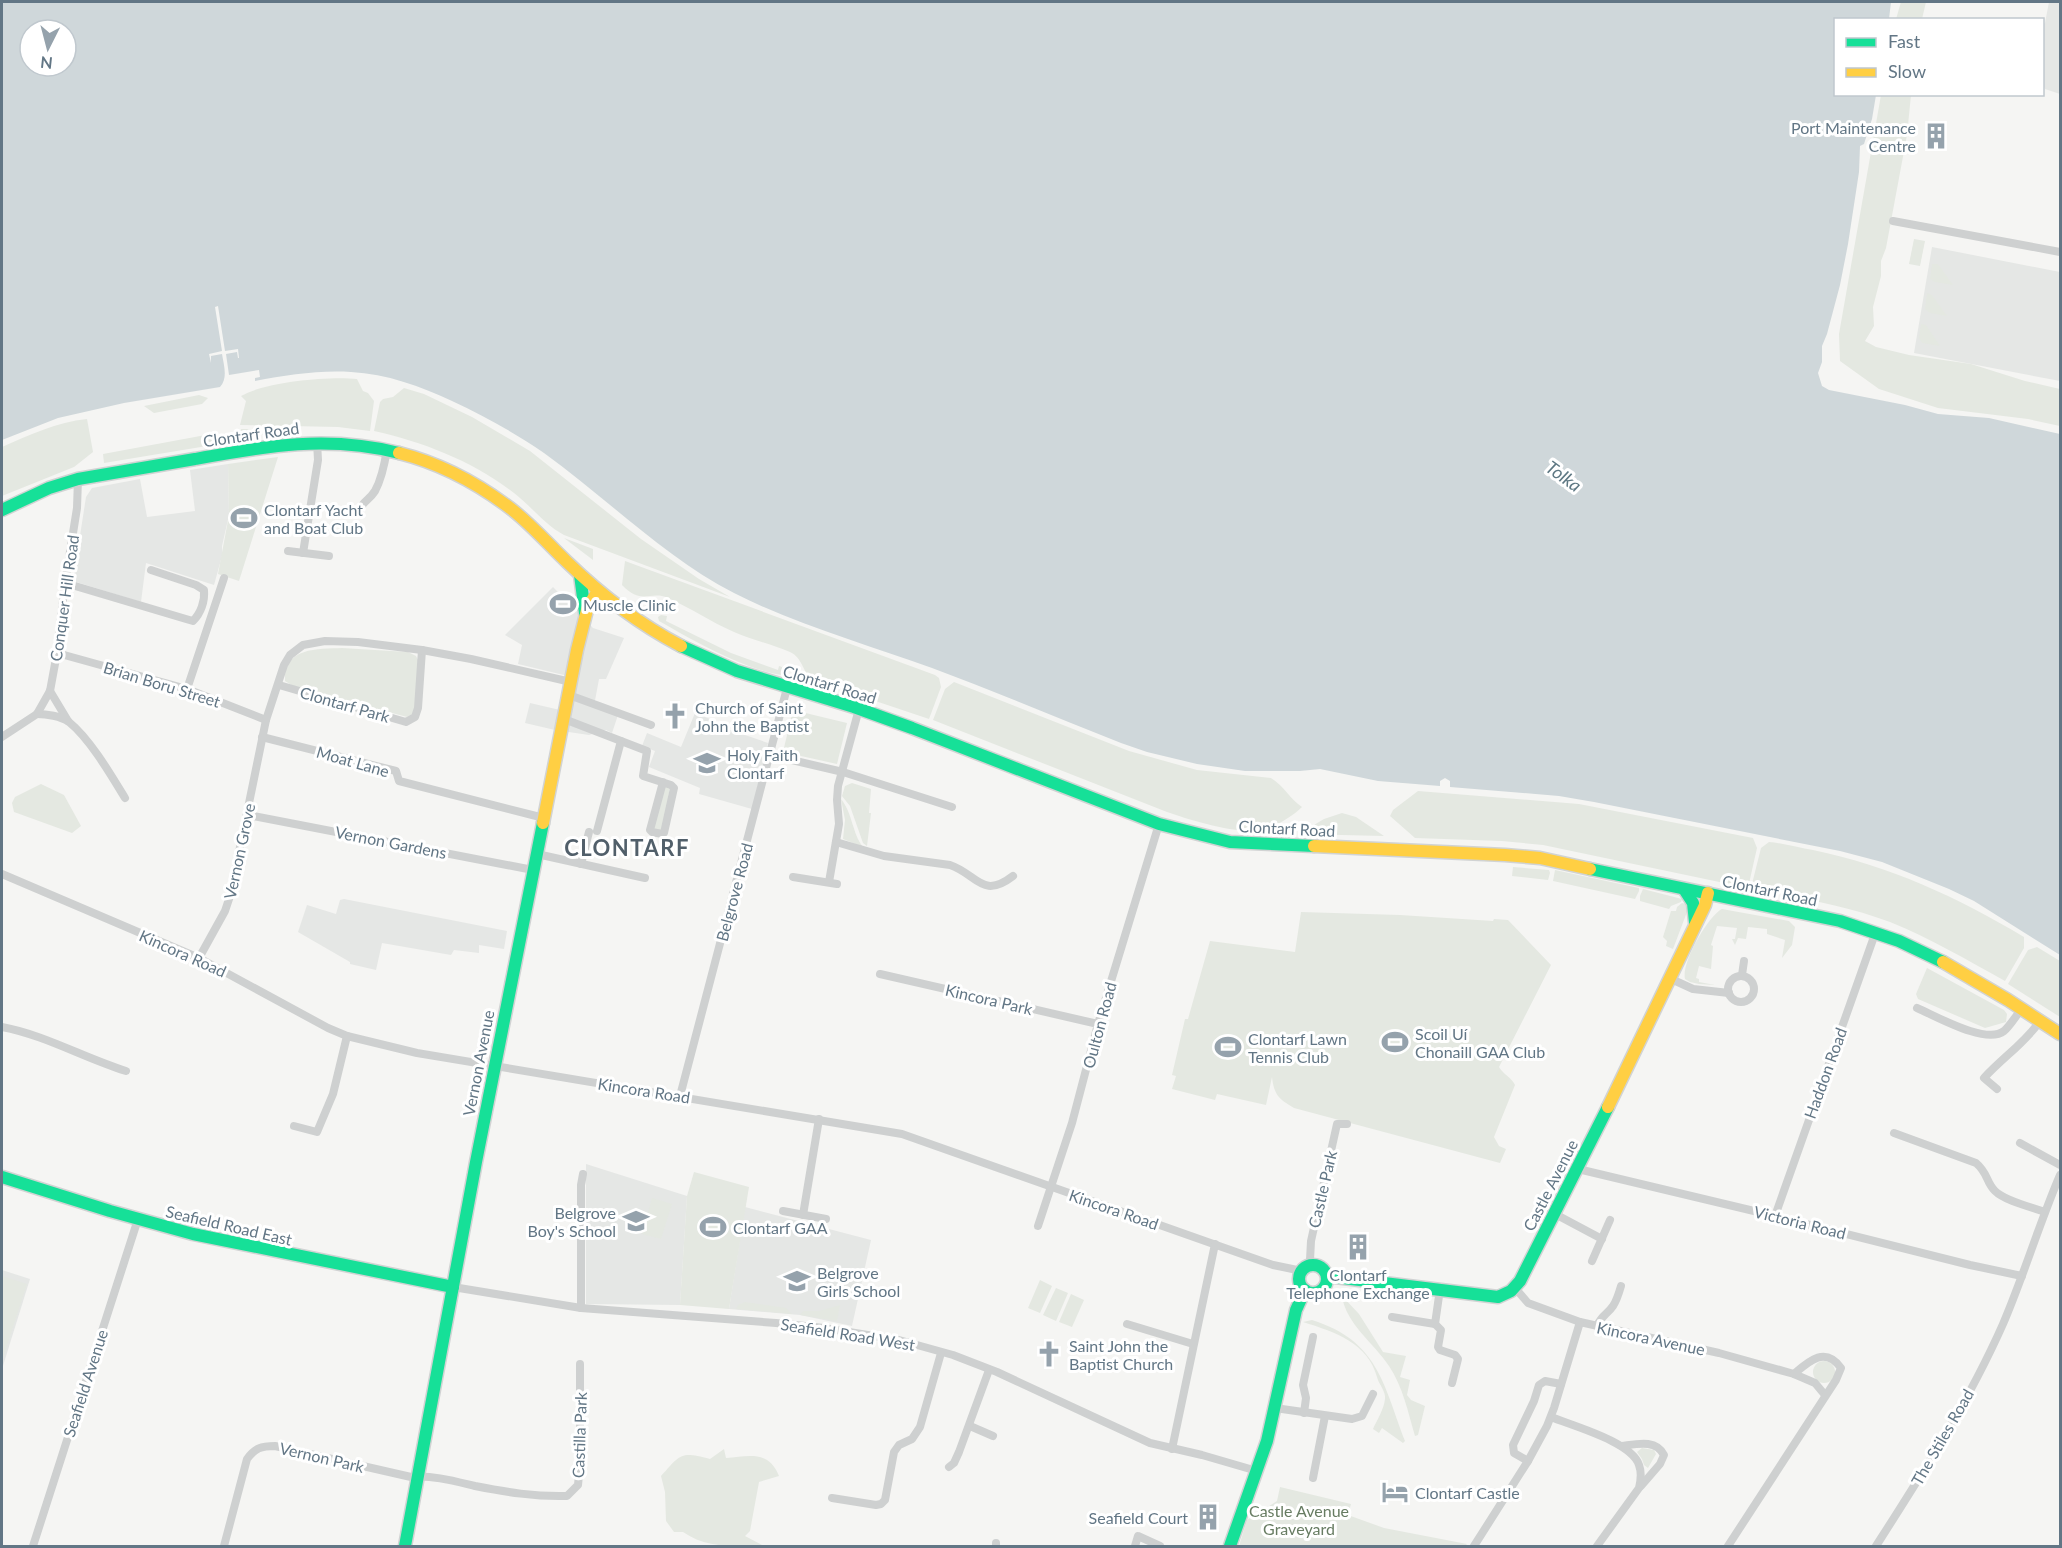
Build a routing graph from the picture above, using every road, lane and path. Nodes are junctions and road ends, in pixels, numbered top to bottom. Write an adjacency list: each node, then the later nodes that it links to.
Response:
1 (1893, 221): 2 (street)
2 (2061, 252)
3 (317, 442): 4 (main road, Clontarf Road); 5 (main road, Clontarf Road); 9 (street)
4 (387, 449): 7 (street); 12 (main road, Clontarf Road)
5 (78, 479): 6 (main road, Clontarf Road); 14 (street, Conquer Hill Road)
6 (2, 510)
7 (358, 514)
8 (288, 551): 9 (street)
9 (303, 553): 10 (street)
10 (328, 556)
11 (151, 570): 14 (street)
12 (580, 575): 15 (main road, Clontarf Road); 16 (main road)
13 (224, 578): 22 (street)
14 (65, 583): 18 (street, Conquer Hill Road)
15 (598, 591): 16 (main road, Vernon Avenue); 21 (main road, Clontarf Road)
16 (585, 617): 19 (main road, Vernon Avenue)
17 (422, 650): 19 (street, Clontarf Park); 20 (street, Clontarf Park); 20 (street, Clontarf Park)
18 (57, 653): 22 (street, Brian Boru Street); 23 (street, Conquer Hill Road)
19 (571, 682): 24 (main road, Vernon Avenue)
20 (279, 685): 28 (street, Clontarf Park)
21 (787, 688): 25 (main road, Clontarf Road); 34 (street, Belgrove Road)
22 (187, 689): 28 (street, Brian Boru Street)
23 (50, 691): 26 (street, Conquer Hill Road); 29 (street)
24 (569, 695): 27 (main road, Vernon Avenue); 30 (street)
25 (859, 709): 35 (street); 41 (main road, Clontarf Road)
26 (37, 714): 29 (street); 32 (street, Conquer Hill Road)
27 (564, 719): 33 (street); 40 (main road, Vernon Avenue)
28 (266, 720): 31 (street, Clontarf Park)
29 (68, 721): 37 (street)
30 (651, 725)
31 (262, 736): 39 (street, Vernon Grove); 40 (street, Moat Lane)
32 (2, 737)
33 (621, 741): 36 (street); 44 (street)
34 (770, 755): 35 (street); 70 (street, Belgrove Road)
35 (843, 772): 38 (street); 42 (street)
36 (663, 782): 36 (street)
37 (125, 798)
38 (952, 807)
39 (248, 815): 45 (street, Vernon Gardens); 54 (street, Vernon Grove)
40 (544, 818): 43 (main road, Vernon Avenue)
41 (1159, 824): 50 (main road, Clontarf Road); 63 (street, Oulton Road)
42 (836, 842): 47 (street); 48 (street)
43 (537, 854): 44 (street); 45 (main road, Vernon Avenue)
44 (581, 864): 49 (street)
45 (533, 870): 67 (main road, Vernon Avenue)
46 (2, 874): 54 (street, Kincora Road)
47 (1013, 876)
48 (793, 877)
49 (645, 878)
50 (1684, 889): 51 (main road, Clontarf Road); 52 (main road)
51 (1708, 893): 52 (main road, Castle Avenue); 53 (main road, Clontarf Road)
52 (1695, 923): 58 (main road, Castle Avenue)
53 (1876, 931): 61 (main road, Clontarf Road); 86 (street, Haddon Road)
54 (199, 958): 66 (street, Kincora Road)
55 (1744, 961): 57 (street)
56 (880, 974): 63 (street, Kincora Park)
57 (1742, 975): 59 (street); 59 (street)
58 (1669, 978): 59 (street); 77 (main road, Castle Avenue)
59 (1729, 993)
60 (1917, 1008): 61 (street)
61 (2022, 1008): 62 (main road, Clontarf Road)
62 (2040, 1021): 65 (main road, Clontarf Road); 69 (street)
63 (1098, 1024): 81 (street, Oulton Road)
64 (2, 1027): 68 (street)
65 (2061, 1034)
66 (347, 1036): 67 (street, Kincora Road); 73 (street)
67 (495, 1066): 70 (street, Kincora Road); 93 (main road, Vernon Avenue)
68 (126, 1071)
69 (1997, 1089)
70 (680, 1096): 71 (street, Kincora Road)
71 (819, 1119): 81 (street, Kincora Road); 85 (street)
72 (1347, 1124): 95 (street, Castle Park)
73 (294, 1126)
74 (1894, 1133): 83 (street)
75 (2020, 1143): 76 (street)
76 (2061, 1165)
77 (1578, 1169): 84 (main road, Castle Avenue); 86 (street, Victoria Road)
78 (583, 1174): 104 (street)
79 (2061, 1175): 83 (street, The Stiles Road)
80 (2, 1177): 87 (main road, Seafield Road East)
81 (1050, 1187): 90 (street, Oulton Road); 92 (street, Kincora Road)
82 (783, 1211): 85 (street)
83 (2045, 1212): 97 (street, The Stiles Road)
84 (1555, 1214): 91 (street); 101 (main road, Castle Avenue)
85 (803, 1215): 88 (street)
86 (1775, 1216): 97 (street, Victoria Road)
87 (138, 1219): 98 (main road, Seafield Road East); 135 (street, Seafield Avenue)
88 (826, 1219)
89 (1610, 1220): 91 (street)
90 (1038, 1226)
91 (1602, 1239): 94 (street)
92 (1215, 1244): 95 (street, Kincora Road); 111 (street)
93 (458, 1261): 98 (main road); 100 (main road, Vernon Avenue)
94 (1592, 1261)
95 (1307, 1268): 96 (main road); 103 (main road)
96 (1327, 1276): 102 (main road); 103 (main road)
97 (2022, 1276): 144 (street, The Stiles Road)
98 (431, 1282): 100 (main road, Seafield Road East)
99 (1621, 1286): 109 (street)
100 (453, 1287): 104 (street, Seafield Road West); 131 (main road, Vernon Avenue)
101 (1515, 1288): 102 (main road); 106 (street, Kincora Avenue)
102 (1440, 1289): 107 (street)
103 (1305, 1290): 120 (main road)
104 (581, 1308): 112 (street, Seafield Road West)
105 (1392, 1317): 107 (street)
106 (1580, 1322): 109 (street, Kincora Avenue); 117 (street)
107 (1435, 1323): 116 (street)
108 (1127, 1324): 111 (street)
109 (1598, 1326): 115 (street, Kincora Avenue)
110 (1313, 1338): 121 (street)
111 (1193, 1344): 127 (street)
112 (941, 1353): 114 (street, Seafield Road West); 134 (street)
113 (580, 1364): 131 (street, Castilla Park)
114 (988, 1370): 124 (street); 127 (street, Seafield Road West)
115 (1794, 1374): 119 (street, Kincora Avenue); 119 (street)
116 (1452, 1383)
117 (1561, 1384): 123 (street); 128 (street)
118 (1373, 1394): 122 (street)
119 (1825, 1395): 143 (street)
120 (1275, 1408): 121 (street); 130 (main road)
121 (1304, 1413): 122 (street)
122 (1325, 1416): 132 (street)
123 (1551, 1417): 126 (street); 128 (street)
124 (970, 1426): 125 (street); 129 (street)
125 (993, 1436)
126 (1622, 1446): 133 (street); 133 (street)
127 (1172, 1449): 130 (street, Seafield Road West)
128 (1528, 1461): 141 (street)
129 (949, 1467)
130 (1257, 1471): 140 (main road)
131 (420, 1476): 136 (street, Vernon Park); 137 (main road, Vernon Avenue)
132 (1313, 1478)
133 (1639, 1488): 142 (street)
134 (832, 1498)
135 (33, 1546)
136 (224, 1546)
137 (409, 1546)
138 (1135, 1546): 139 (street)
139 (1160, 1546)
140 (1230, 1546)
141 (1474, 1546)
142 (1597, 1546)
143 (1728, 1546)
144 (1876, 1546)

